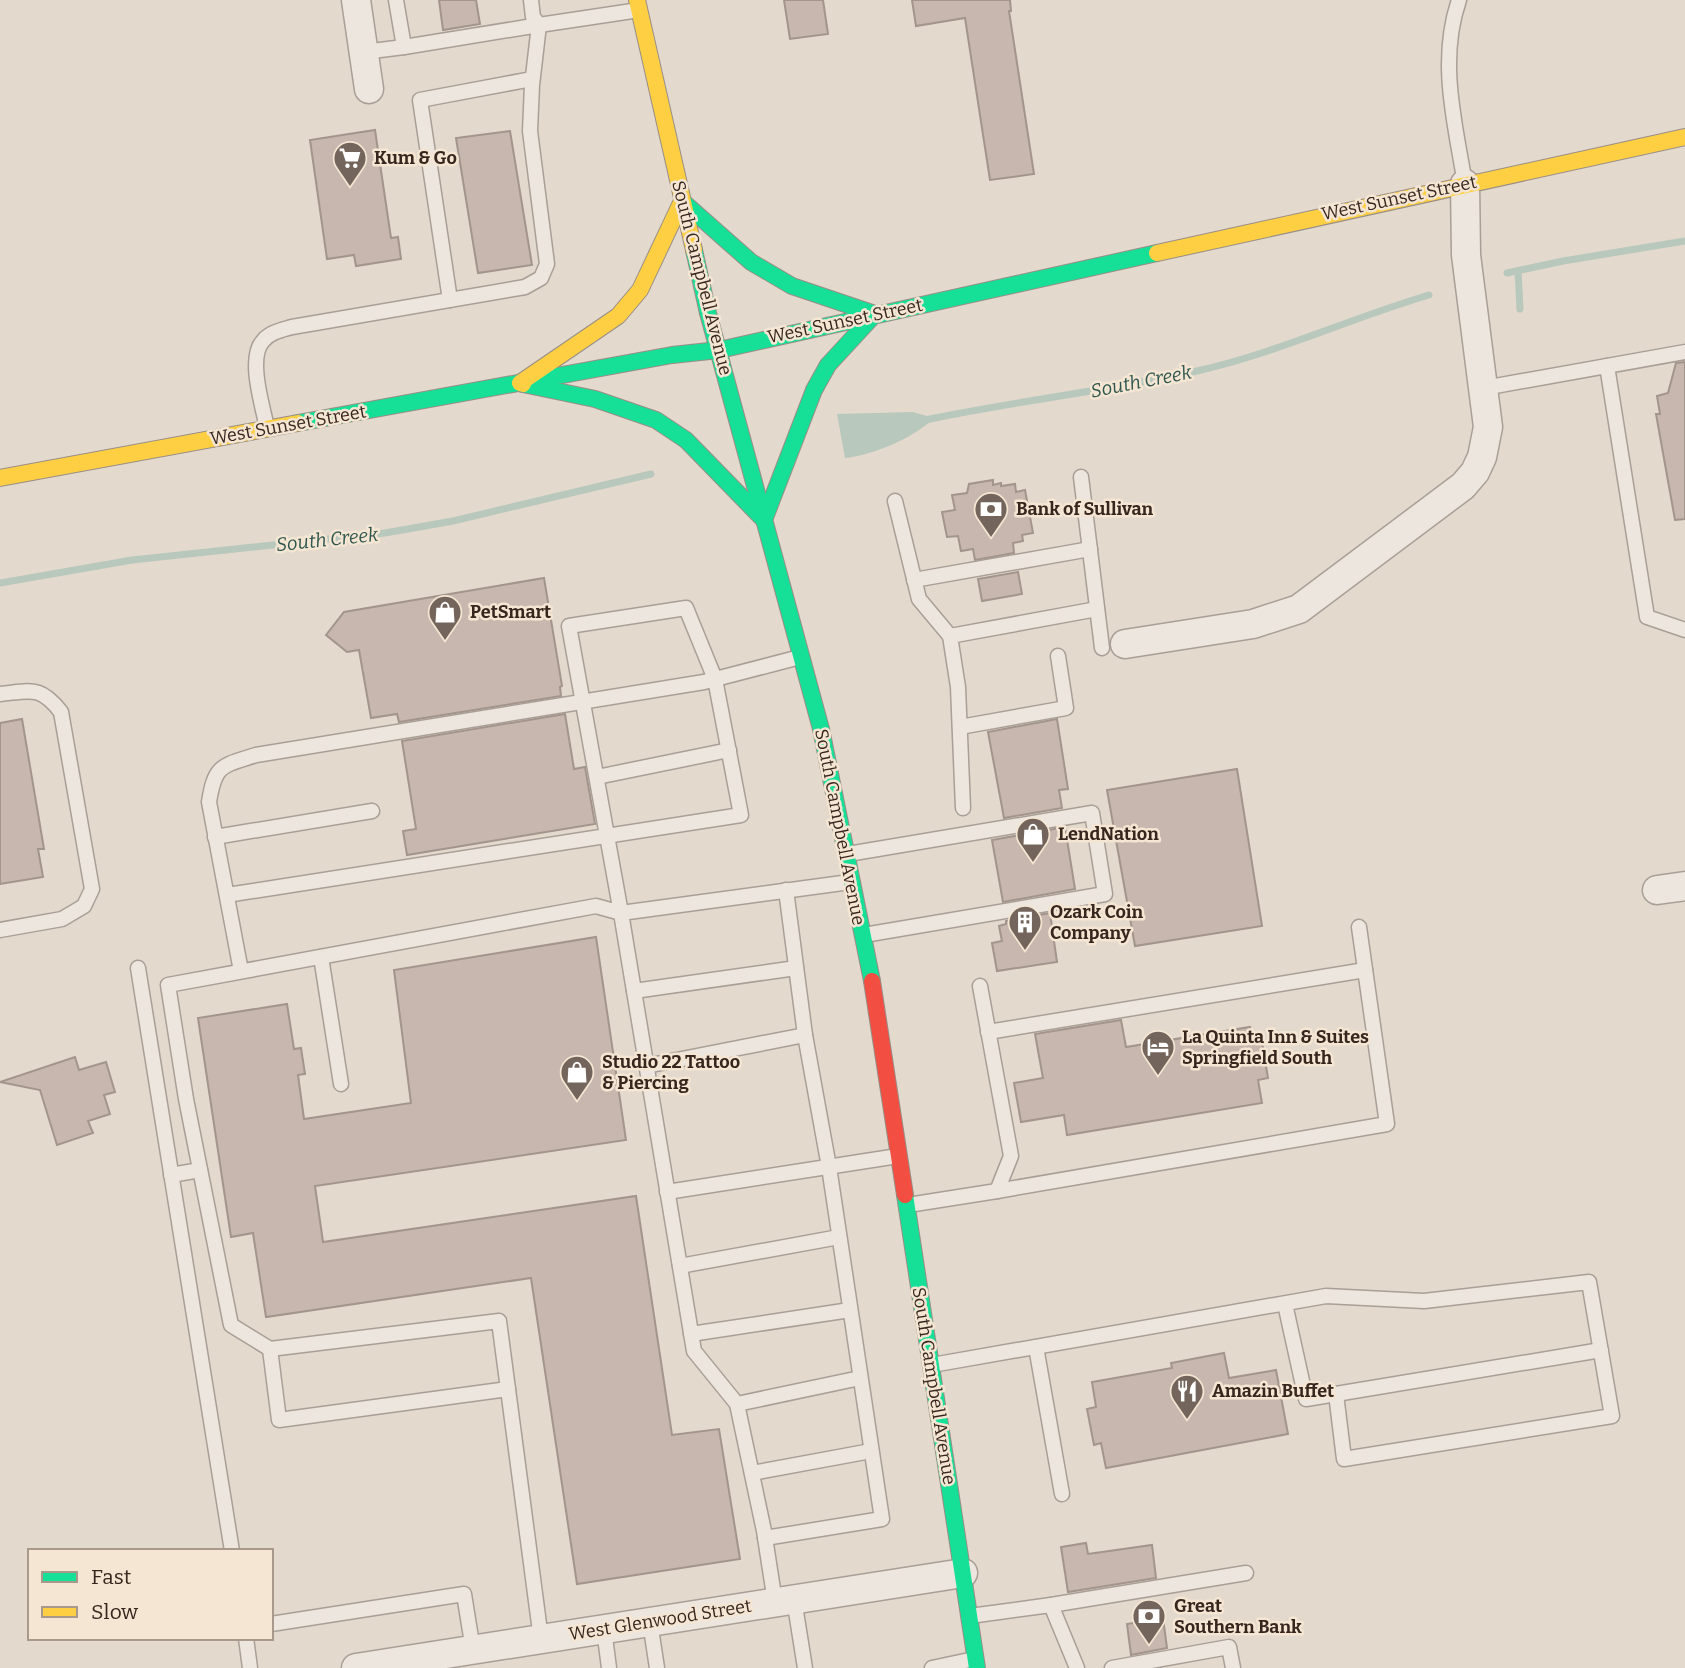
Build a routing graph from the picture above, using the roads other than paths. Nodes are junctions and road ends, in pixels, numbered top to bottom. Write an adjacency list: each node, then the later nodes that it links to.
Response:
1 (356, 0): 8 (street)
2 (396, 0): 7 (lane)
3 (531, 0): 6 (lane)
4 (1459, 0): 12 (lane)
5 (638, 5): 6 (lane); 13 (main road, South Campbell Avenue)
6 (539, 25): 7 (lane); 9 (lane)
7 (404, 47): 8 (lane)
8 (364, 52): 10 (street)
9 (532, 79): 14 (lane); 14 (lane)
10 (369, 89)
11 (1685, 137): 12 (main road, West Sunset Street)
12 (1465, 184): 15 (main road, West Sunset Street); 20 (street)
13 (682, 201): 15 (main road); 16 (main road, South Campbell Avenue); 19 (main road)
14 (450, 300): 21 (lane)
15 (875, 314): 16 (main road, West Sunset Street); 25 (main road)
16 (719, 349): 19 (main road, West Sunset Street); 25 (main road, South Campbell Avenue)
17 (1685, 352): 18 (lane)
18 (1607, 366): 20 (lane); 29 (lane)
19 (520, 383): 21 (main road, West Sunset Street); 25 (main road)
20 (1484, 388): 31 (street)
21 (267, 429): 23 (main road, West Sunset Street)
22 (1082, 477): 26 (lane)
23 (0, 478)
24 (895, 502): 27 (lane)
25 (764, 520): 33 (main road, South Campbell Avenue)
26 (1090, 550): 27 (lane); 28 (lane)
27 (914, 580): 30 (lane)
28 (1097, 609): 30 (lane); 31 (lane)
29 (1685, 630)
30 (950, 636): 37 (lane)
31 (1113, 646)
32 (1058, 656): 37 (lane)
33 (802, 657): 34 (lane); 44 (main road, South Campbell Avenue)
34 (715, 679): 36 (lane); 36 (lane); 38 (lane)
35 (0, 694): 52 (lane)
36 (583, 701): 39 (lane); 43 (lane)
37 (960, 727): 40 (lane)
38 (729, 750): 39 (lane); 42 (lane)
39 (597, 777): 42 (lane)
40 (963, 808)
41 (372, 811): 43 (lane)
42 (608, 835): 49 (lane); 50 (lane)
43 (215, 837): 49 (lane)
44 (846, 854): 45 (main road, South Campbell Avenue); 53 (lane)
45 (852, 881): 47 (lane); 53 (main road, South Campbell Avenue)
46 (1685, 886): 48 (street)
47 (786, 890): 50 (lane); 56 (lane)
48 (1657, 890)
49 (227, 895): 58 (lane)
50 (621, 913): 54 (lane); 60 (lane)
51 (1359, 927): 57 (lane)
52 (0, 930)
53 (862, 935): 65 (main road, South Campbell Avenue)
54 (321, 957): 58 (lane); 64 (lane)
55 (138, 968): 68 (lane)
56 (796, 968): 60 (lane); 62 (lane)
57 (1365, 970): 61 (lane); 69 (lane)
58 (241, 971): 67 (lane)
59 (980, 986): 61 (lane)
60 (634, 991): 63 (lane)
61 (988, 1032): 69 (lane)
62 (805, 1035): 63 (lane); 66 (lane)
63 (646, 1066): 70 (lane)
64 (341, 1084)
65 (899, 1156): 66 (lane); 71 (main road, South Campbell Avenue)
66 (829, 1167): 70 (lane); 72 (lane)
67 (200, 1170): 68 (lane); 78 (lane)
68 (171, 1175): 89 (lane)
69 (997, 1191): 71 (lane)
70 (667, 1192): 73 (lane)
71 (906, 1206): 80 (main road, South Campbell Avenue)
72 (839, 1237): 73 (lane); 75 (lane)
73 (680, 1266): 76 (lane)
74 (1285, 1304): 77 (lane); 79 (lane); 83 (lane)
75 (850, 1310): 76 (lane); 81 (lane)
76 (691, 1334): 84 (lane)
77 (1036, 1347): 80 (lane); 87 (lane)
78 (270, 1349): 82 (lane); 82 (lane)
79 (1601, 1350): 83 (lane); 83 (lane)
80 (931, 1365): 90 (main road, South Campbell Avenue)
81 (860, 1378): 84 (lane); 85 (lane)
82 (508, 1389): 98 (lane)
83 (1336, 1394)
84 (737, 1404): 86 (lane)
85 (871, 1451): 86 (lane); 88 (lane)
86 (752, 1473): 88 (lane)
87 (1062, 1494)
88 (765, 1538): 92 (lane)
89 (232, 1549)
90 (963, 1573): 92 (street, West Glenwood Street); 94 (main road, South Campbell Avenue)
91 (1246, 1573): 93 (lane)
92 (784, 1601): 95 (street, West Glenwood Street); 106 (lane)
93 (1051, 1605): 94 (lane); 108 (lane)
94 (969, 1617): 101 (main road, South Campbell Avenue)
95 (650, 1622): 97 (street, West Glenwood Street); 105 (lane)
96 (273, 1624): 100 (lane)
97 (604, 1629): 98 (street, West Glenwood Street); 104 (lane)
98 (541, 1639): 100 (street, West Glenwood Street)
99 (246, 1640): 102 (lane)
100 (473, 1650): 103 (street, West Glenwood Street)
101 (976, 1663): 107 (lane)
102 (250, 1668)
103 (356, 1668)
104 (609, 1668)
105 (657, 1668)
106 (805, 1668)
107 (932, 1668)
108 (1077, 1668)
109 (1112, 1668): 110 (lane)
110 (1233, 1668)

